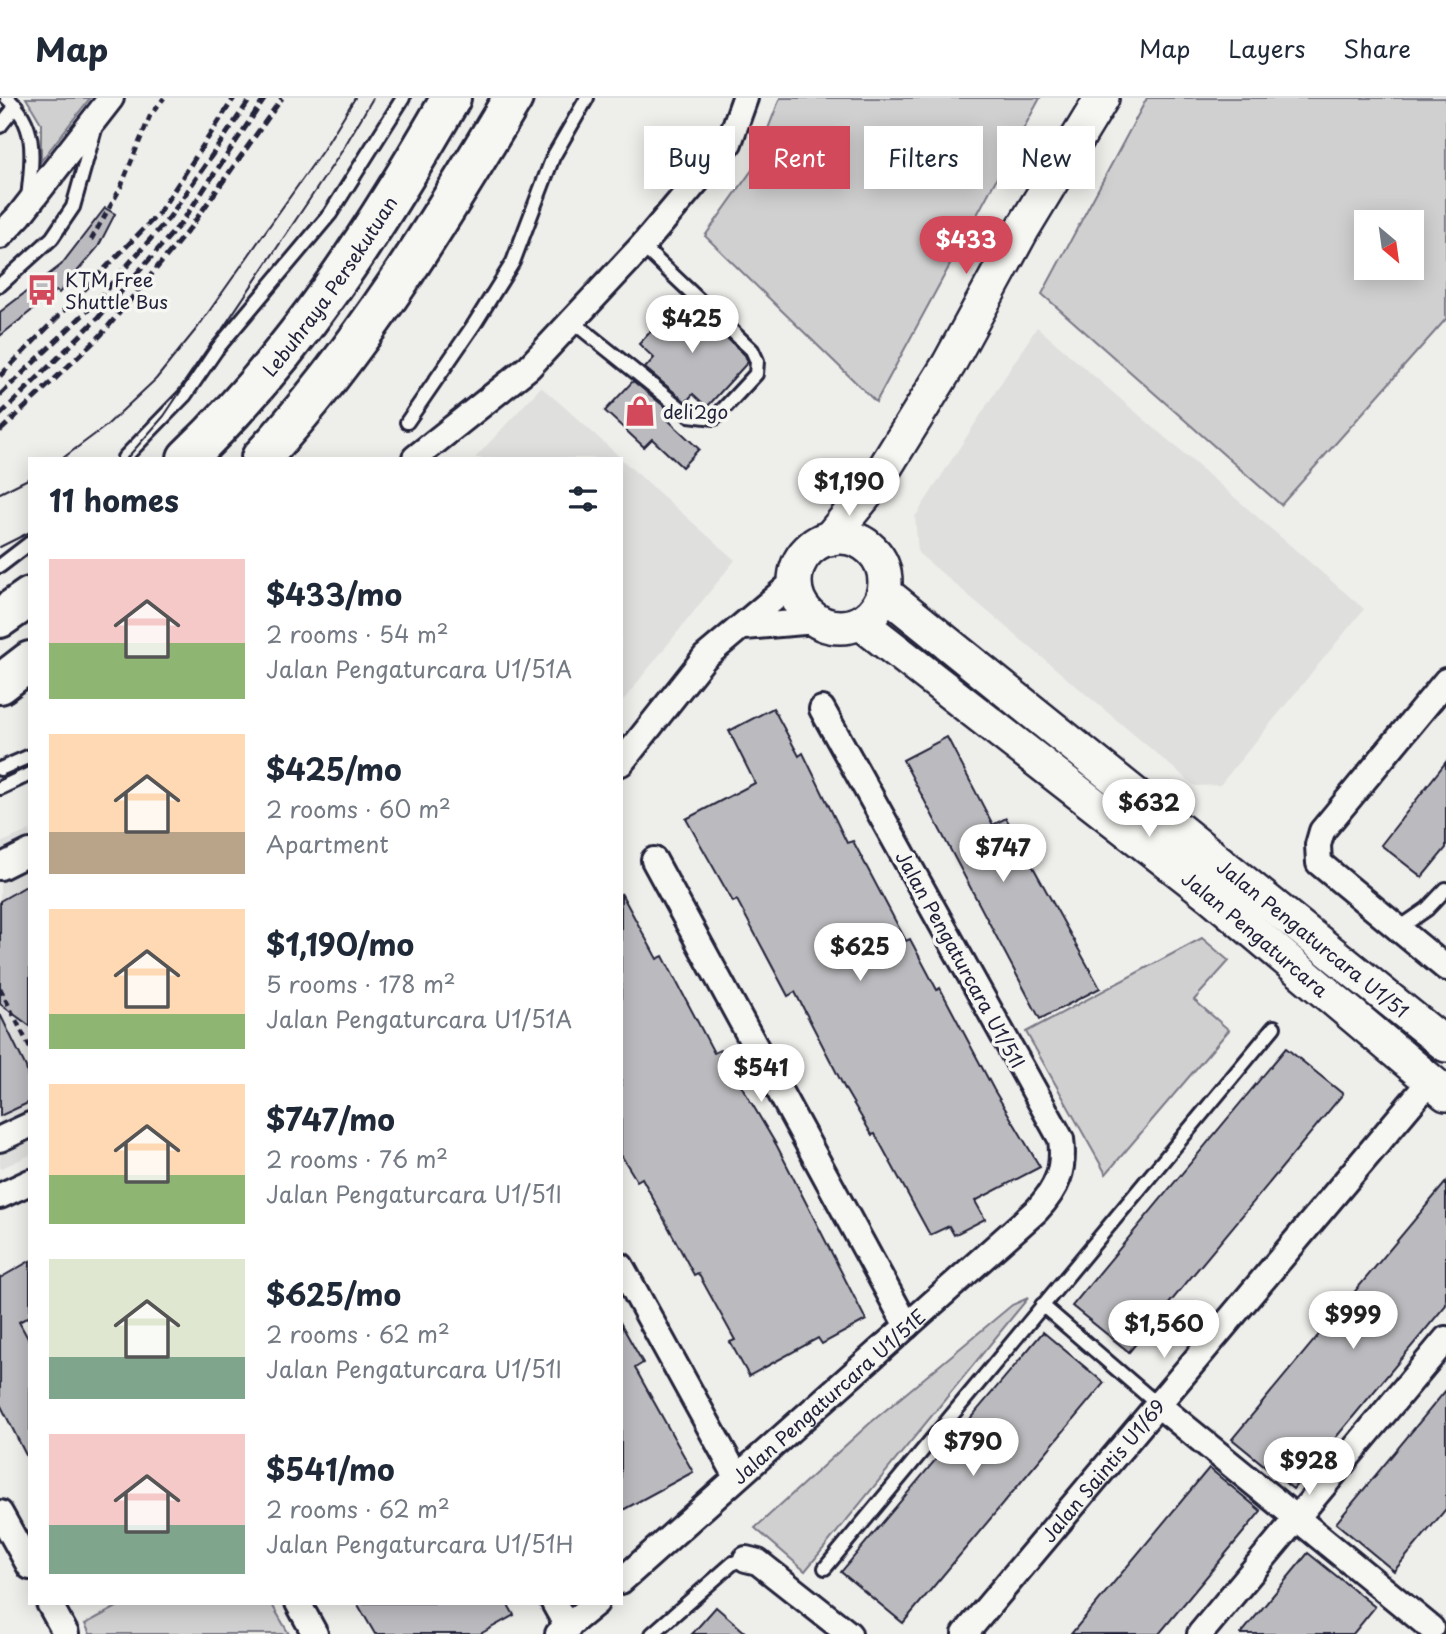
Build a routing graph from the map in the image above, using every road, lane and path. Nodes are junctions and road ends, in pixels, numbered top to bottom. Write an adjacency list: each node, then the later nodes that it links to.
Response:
1 (164, 98): 13 (path)
2 (403, 98): 18 (lane)
3 (451, 98): 19 (highway, Lebuhraya Persekutuan)
4 (513, 98): 20 (highway)
5 (587, 98): 17 (lane)
6 (745, 98): 14 (street)
7 (1102, 98): 22 (street)
8 (11, 102): 10 (lane); 11 (lane)
9 (106, 105): 11 (street); 15 (lane)
10 (0, 126)
11 (28, 205): 12 (street)
12 (0, 236)
13 (91, 240)
14 (642, 246): 16 (street); 16 (lane)
15 (0, 285)
16 (572, 321): 21 (street)
17 (407, 422)
18 (125, 457)
19 (188, 457)
20 (262, 457)
21 (416, 457)
22 (876, 482): 23 (street); 25 (street)
23 (829, 539): 25 (street); 27 (street)
24 (28, 545): 26 (lane)
25 (876, 553): 28 (street)
26 (0, 566)
27 (795, 581): 31 (street); 33 (street)
28 (885, 593): 32 (street); 53 (street, Jalan Pengaturcara U1/51)
29 (28, 598): 30 (highway)
30 (0, 618)
31 (816, 621): 32 (street); 33 (street)
32 (861, 623): 54 (street, Jalan Pengaturcara)
33 (744, 627): 40 (street)
34 (28, 663): 37 (highway)
35 (28, 678): 37 (highway)
36 (1446, 681): 48 (street)
37 (0, 685)
38 (822, 709): 59 (street, Jalan Pengaturcara U1/51I)
39 (28, 757): 41 (lane)
40 (623, 760)
41 (0, 769)
42 (28, 775): 43 (lane)
43 (0, 788)
44 (28, 853): 46 (street)
45 (654, 860): 62 (street)
46 (0, 867)
47 (1446, 889): 48 (lane)
48 (1398, 929): 49 (street)
49 (1446, 968)
50 (0, 988): 52 (path)
51 (1274, 1027): 61 (lane)
52 (28, 1044)
53 (1446, 1045)
54 (1438, 1088): 64 (street, Jalan Saintis U1/69)
55 (28, 1126): 56 (street)
56 (0, 1139)
57 (28, 1183): 58 (street)
58 (0, 1196)
59 (1037, 1210): 62 (street, Jalan Pengaturcara U1/51E)
60 (623, 1270): 65 (street)
61 (1042, 1305): 64 (lane); 70 (lane)
62 (907, 1326): 65 (street, Jalan Pengaturcara U1/51E)
63 (1446, 1339): 67 (street)
64 (1157, 1404): 67 (street); 82 (street, Jalan Saintis U1/69)
65 (737, 1477): 71 (street, Jalan Pengaturcara U1/51E)
66 (0, 1513): 69 (street)
67 (1298, 1517): 76 (street); 83 (street)
68 (746, 1559): 80 (lane); 81 (street)
69 (28, 1563)
70 (825, 1568)
71 (623, 1579)
72 (50, 1605): 78 (street)
73 (299, 1605): 79 (street)
74 (555, 1605): 77 (street)
75 (594, 1605): 77 (street)
76 (1434, 1624)
77 (563, 1631)
78 (66, 1634)
79 (315, 1634)
80 (652, 1634)
81 (849, 1634)
82 (965, 1634)
83 (1200, 1634)

